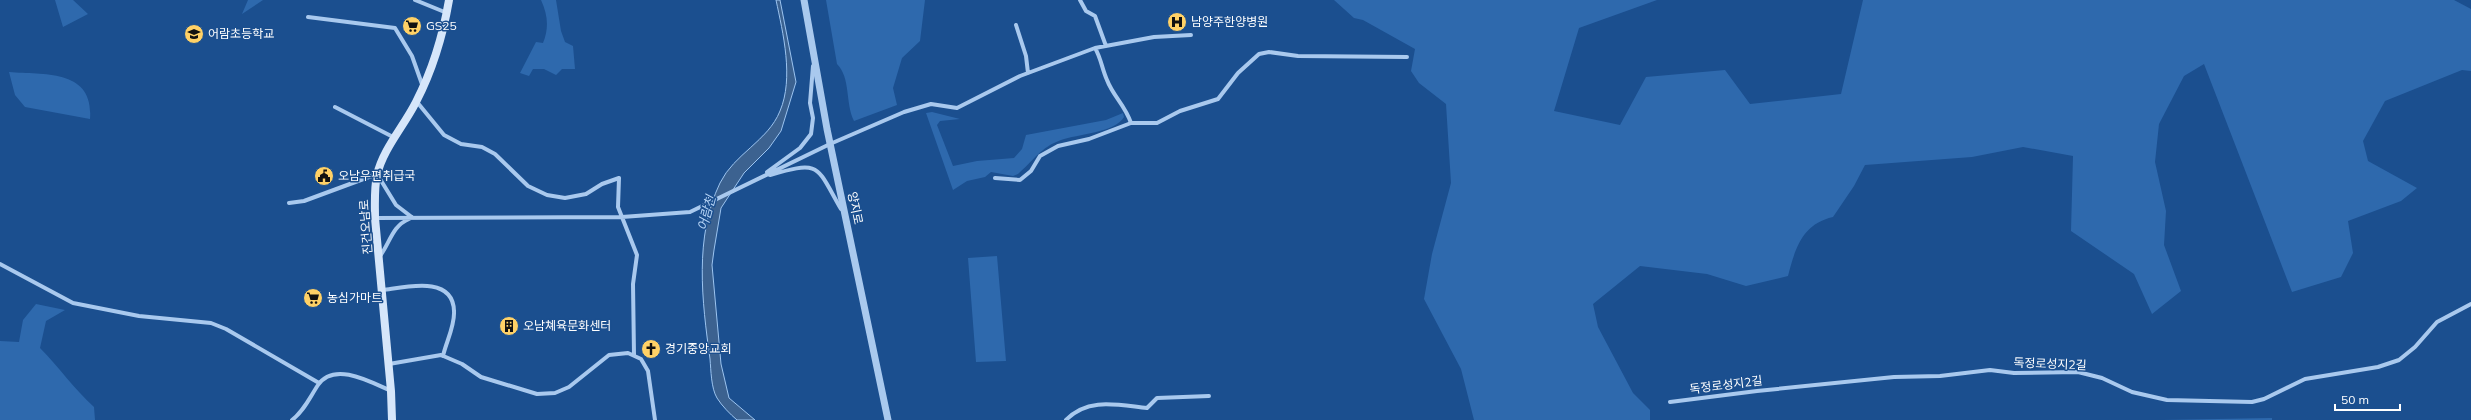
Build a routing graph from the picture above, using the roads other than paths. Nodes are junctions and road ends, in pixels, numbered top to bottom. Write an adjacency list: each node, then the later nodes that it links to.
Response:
1 (415, 0): 5 (street)
2 (449, 0): 5 (main road, 진건오남로)
3 (804, 0): 12 (street, 양지로)
4 (1080, 0): 9 (street)
5 (447, 13): 14 (main road, 진건오남로)
6 (308, 17): 14 (street)
7 (1016, 25): 13 (street)
8 (1191, 35): 9 (street)
9 (1106, 46): 10 (street)
10 (1095, 48): 13 (street); 17 (street)
11 (1407, 57): 17 (street)
12 (814, 59): 19 (street, 양지로); 21 (street)
13 (1028, 73): 19 (street)
14 (423, 87): 15 (main road, 진건오남로)
15 (417, 102): 18 (main road, 진건오남로); 25 (street)
16 (335, 107): 18 (street)
17 (1131, 123): 22 (street)
18 (395, 138): 20 (main road, 진건오남로)
19 (830, 144): 21 (street); 24 (street, 양지로)
20 (377, 174): 23 (street); 26 (main road, 진건오남로); 27 (street)
21 (758, 178): 24 (street); 25 (street)
22 (995, 178)
23 (289, 203)
24 (845, 215): 42 (street, 양지로)
25 (622, 217): 27 (street); 32 (street)
26 (375, 218): 27 (street); 28 (main road, 진건오남로)
27 (413, 218): 28 (street)
28 (380, 256): 30 (main road, 진건오남로)
29 (0, 264): 35 (street)
30 (383, 290): 33 (street); 34 (main road, 진건오남로)
31 (2471, 304): 38 (street, 독정로성지2길)
32 (634, 355): 33 (street); 41 (street)
33 (443, 356): 34 (street)
34 (389, 364): 36 (main road, 진건오남로)
35 (319, 383): 36 (street); 39 (street)
36 (391, 391): 40 (main road, 진건오남로)
37 (1209, 396): 43 (street)
38 (1670, 402)
39 (292, 420)
40 (392, 420)
41 (655, 420)
42 (888, 420)
43 (1066, 420)

